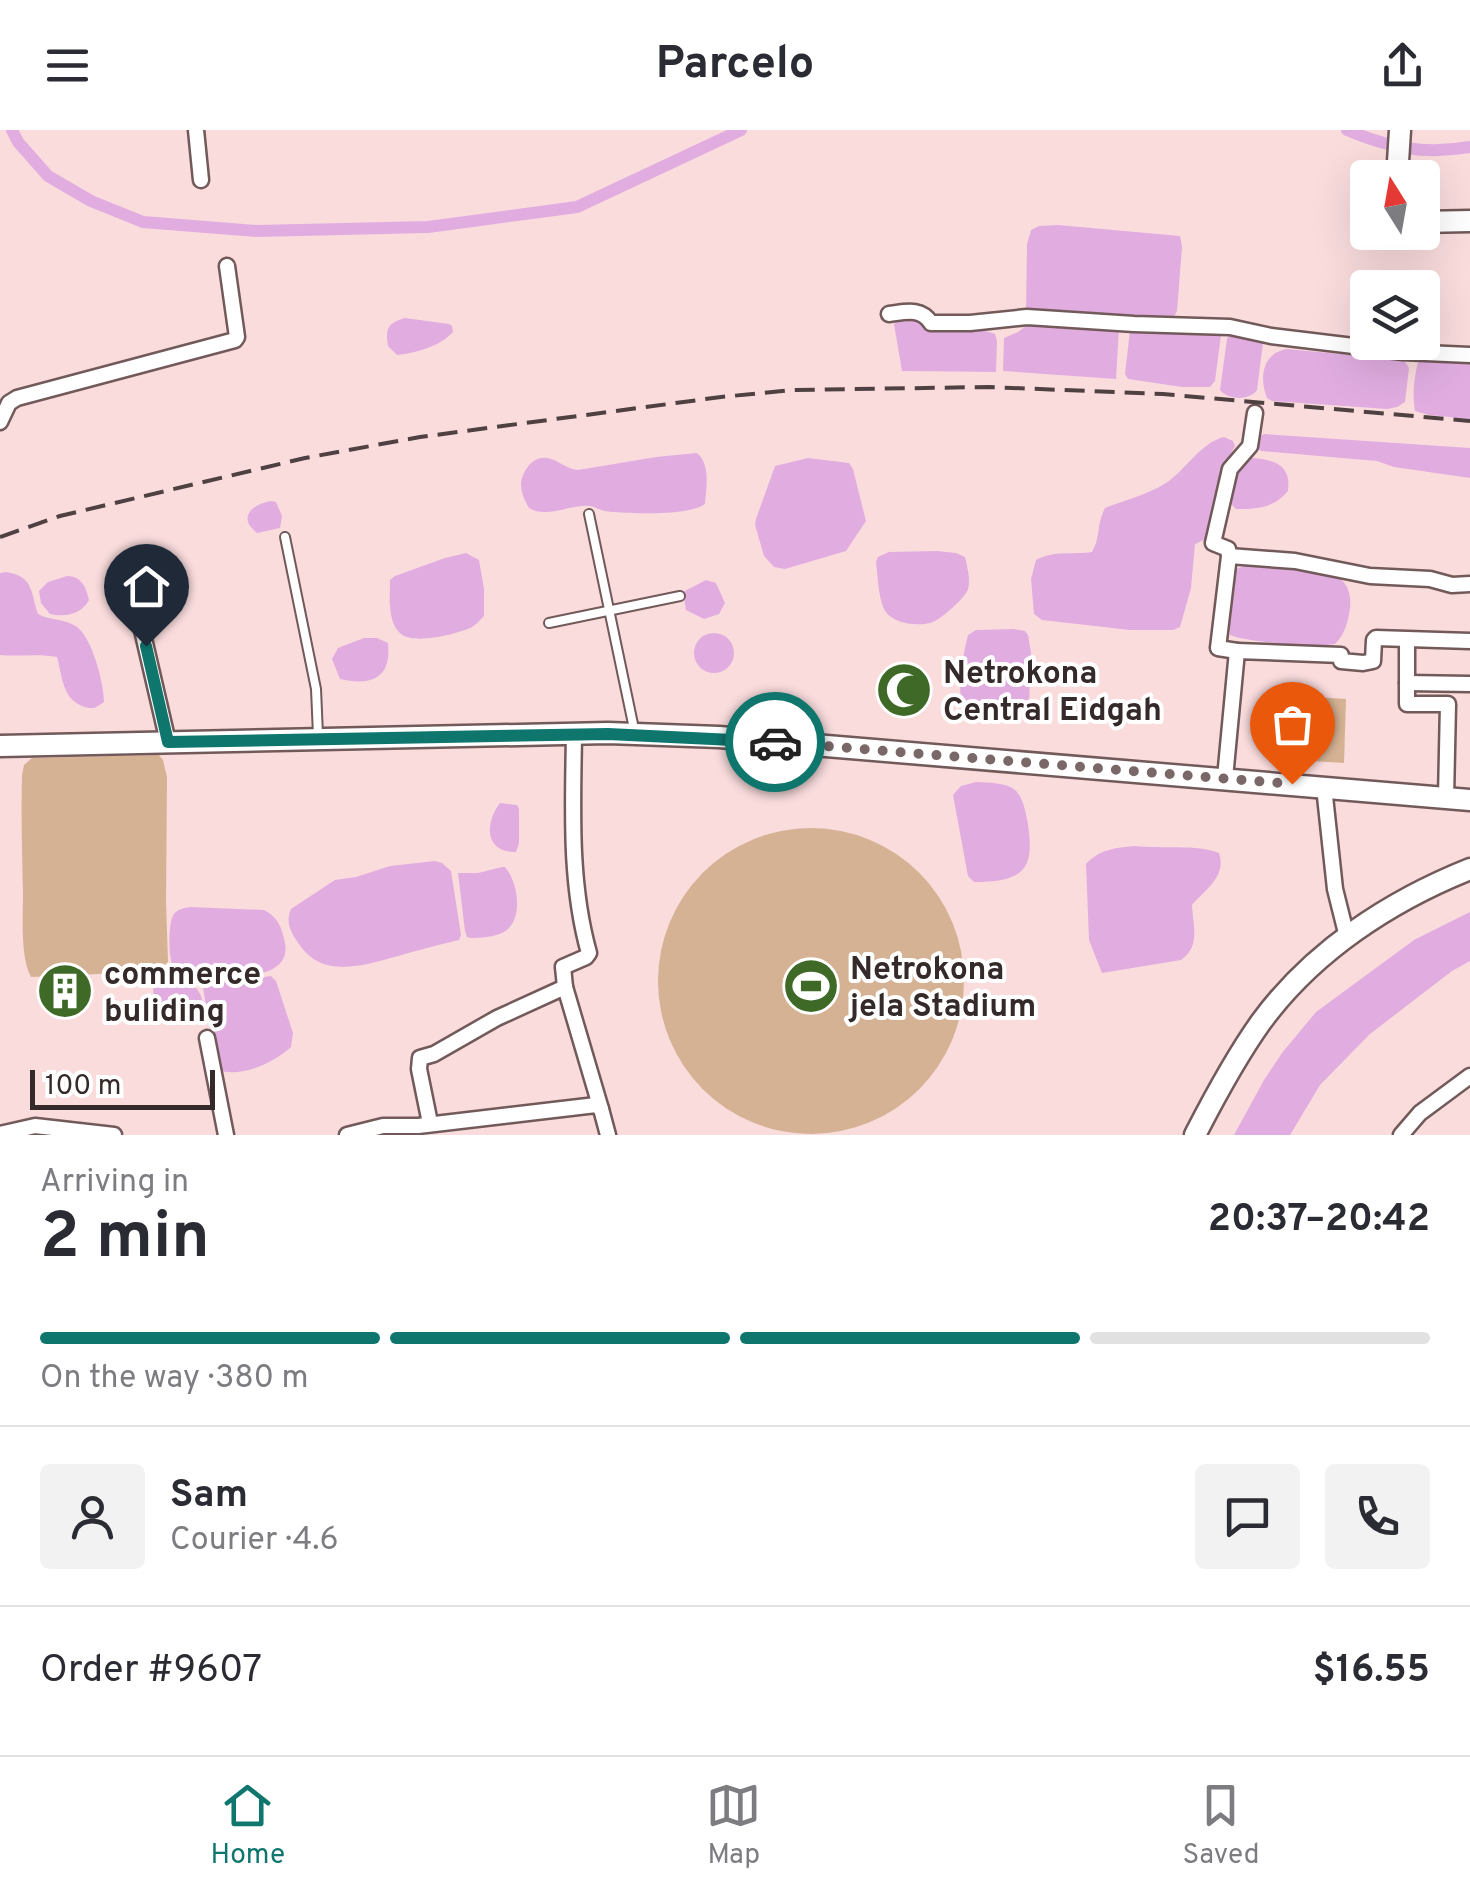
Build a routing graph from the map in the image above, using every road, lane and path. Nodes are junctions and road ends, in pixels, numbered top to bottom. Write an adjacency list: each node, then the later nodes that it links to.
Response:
1 (196, 130): 4 (street)
2 (1400, 130): 3 (main road)
3 (1398, 160)
4 (200, 180)
5 (1470, 221): 6 (main road)
6 (1440, 222)
7 (227, 266): 11 (street)
8 (888, 314): 9 (street)
9 (1470, 354)
10 (1256, 413): 14 (street)
11 (0, 422)
12 (589, 514): 18 (lane)
13 (285, 537): 27 (lane)
14 (1229, 556): 16 (street); 22 (street)
15 (126, 562): 28 (street)
16 (1470, 584)
17 (680, 596): 18 (lane)
18 (610, 610): 19 (lane); 25 (lane)
19 (549, 623)
20 (1407, 640): 21 (street); 22 (street); 23 (street)
21 (1470, 642)
22 (1237, 651): 30 (street)
23 (1407, 683): 24 (street); 32 (street)
24 (1470, 684)
25 (633, 724)
26 (574, 734): 27 (main road); 30 (main road); 36 (street)
27 (318, 740): 28 (main road)
28 (168, 742): 29 (main road)
29 (0, 746)
30 (1226, 778): 31 (main road)
31 (1324, 786): 32 (main road); 35 (street)
32 (1446, 798): 33 (main road)
33 (1470, 800)
34 (1470, 869): 35 (main road)
35 (1347, 937): 46 (main road)
36 (564, 987): 39 (street); 40 (street)
37 (207, 1038): 43 (street)
38 (1470, 1076): 47 (street)
39 (601, 1109): 40 (street); 45 (street)
40 (430, 1124): 44 (street)
41 (0, 1134): 42 (street)
42 (114, 1135)
43 (226, 1135)
44 (347, 1135)
45 (608, 1135)
46 (1196, 1135)
47 (1401, 1135)

